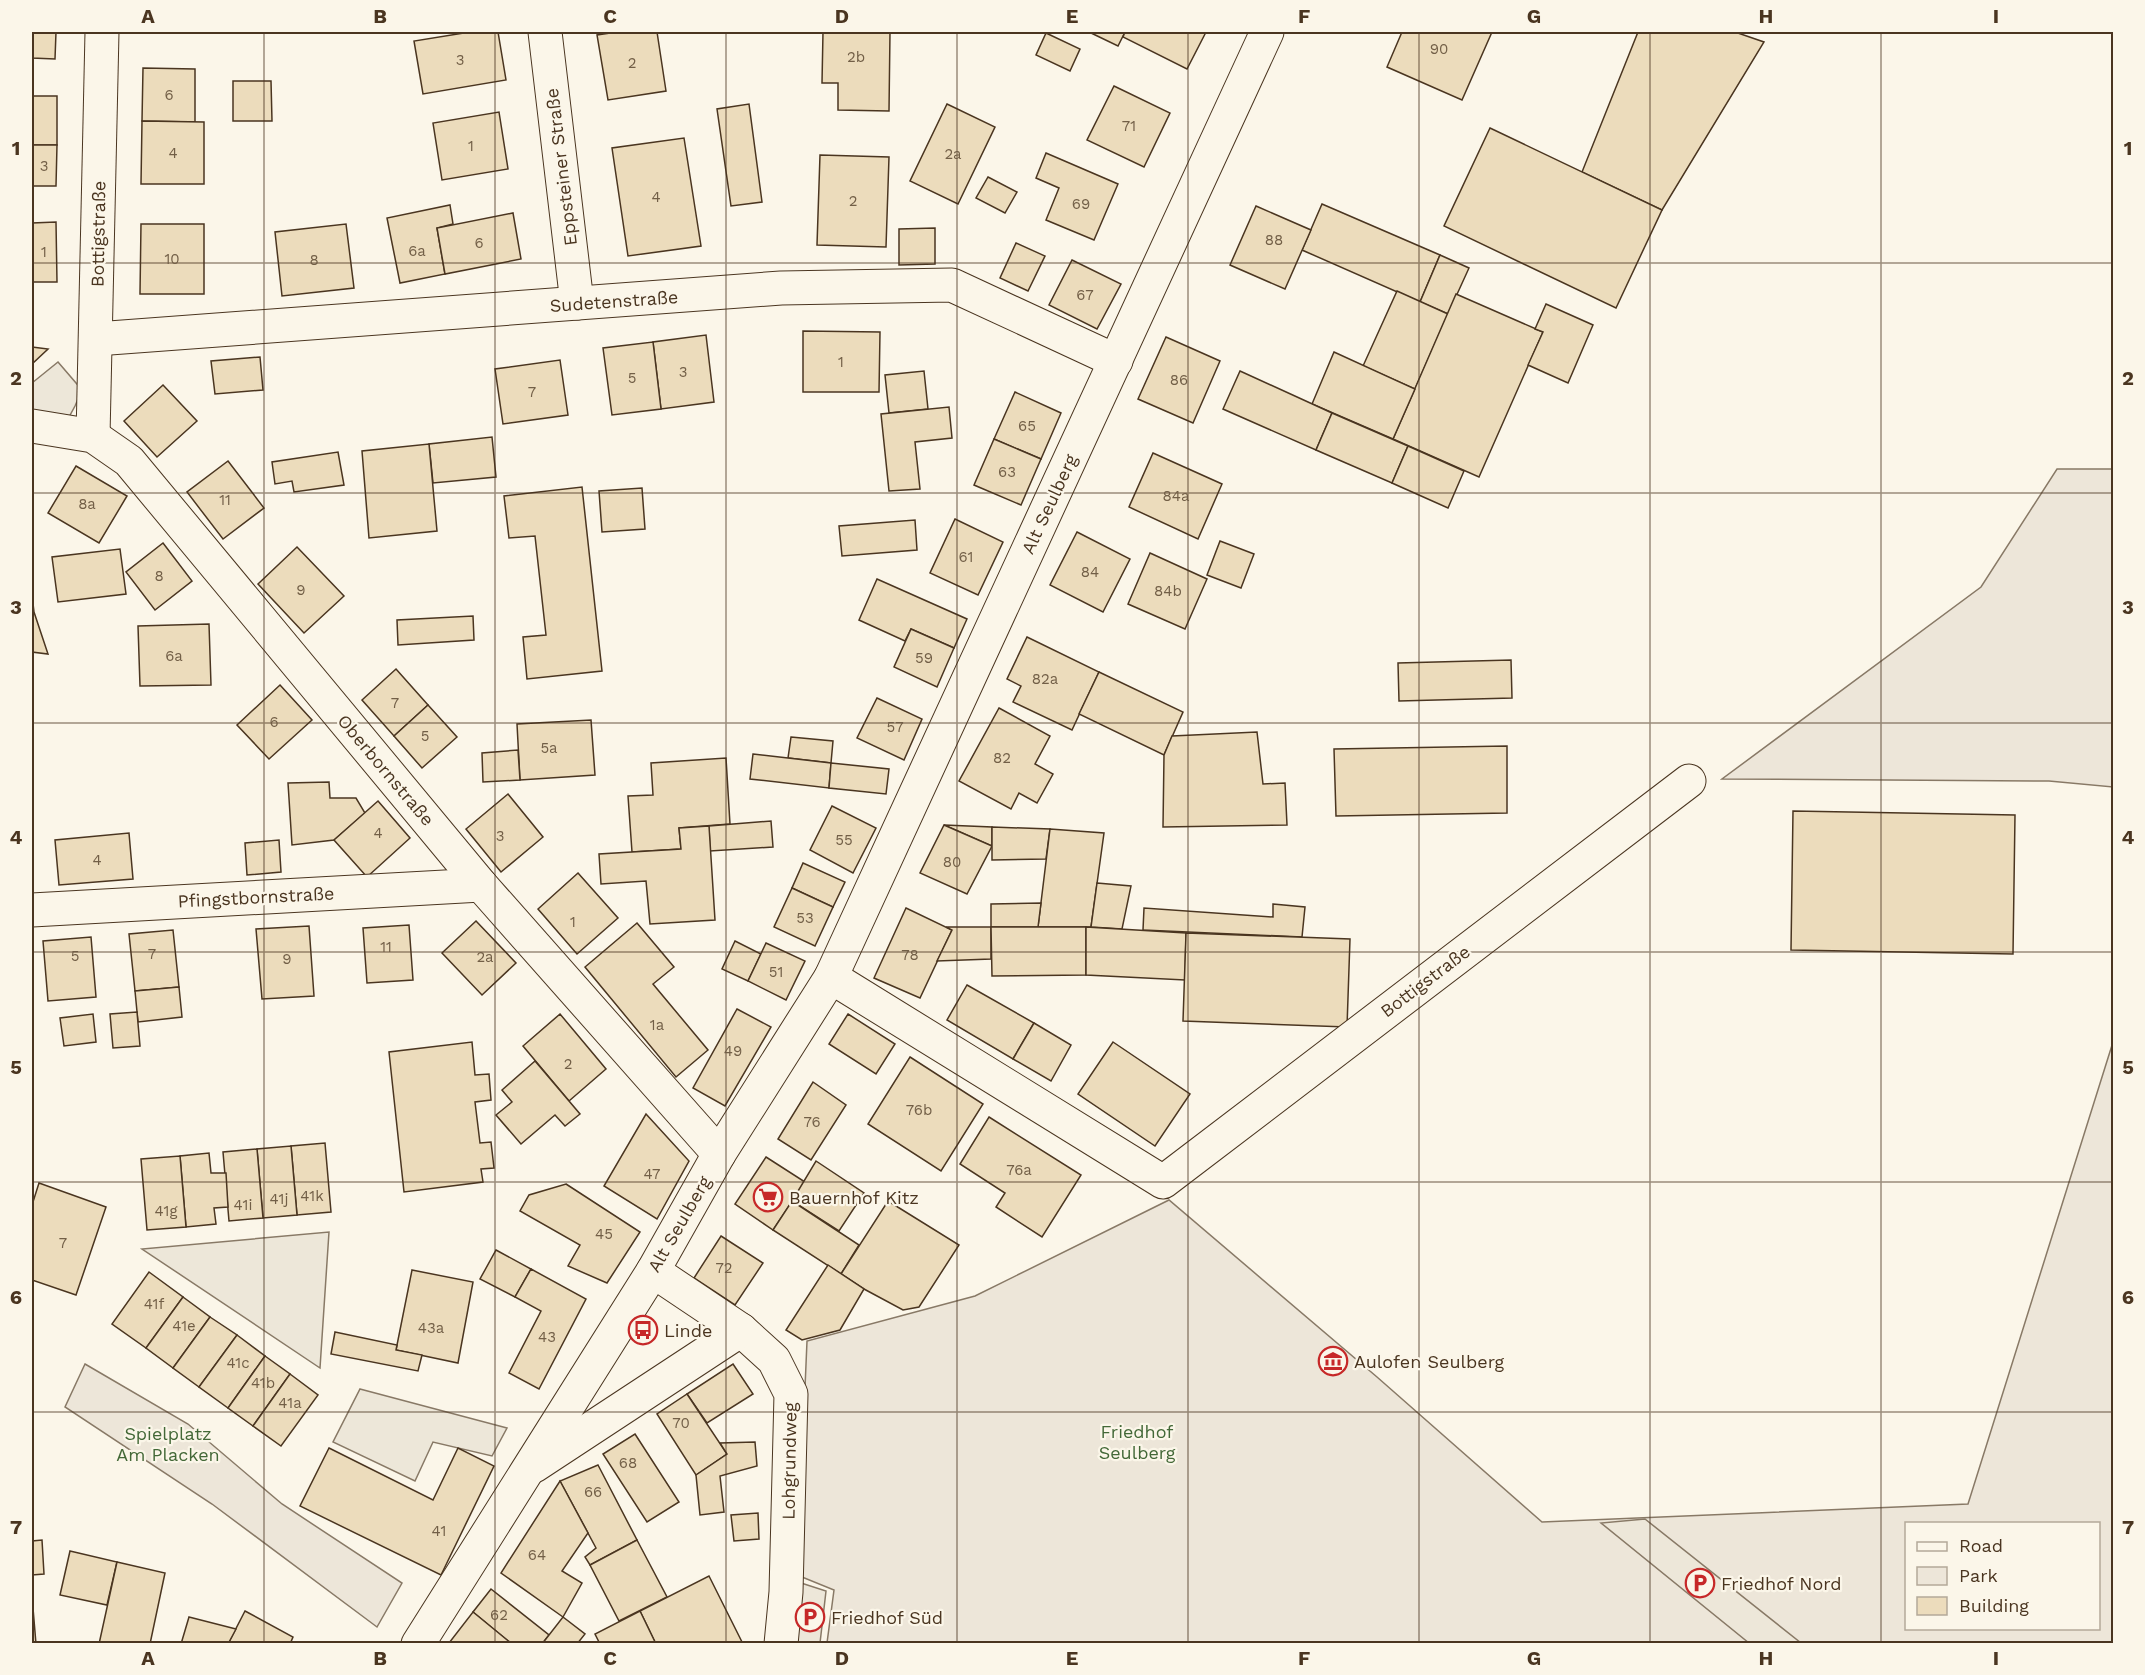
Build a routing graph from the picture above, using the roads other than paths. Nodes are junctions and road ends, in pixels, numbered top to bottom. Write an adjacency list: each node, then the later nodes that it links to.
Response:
1 (102, 32): 5 (street, Bottigstraße)
2 (545, 32): 4 (street, Eppsteiner Straße)
3 (1267, 32): 6 (street, Alt Seulberg)
4 (577, 303): 5 (street, Sudetenstraße); 6 (street, Sudetenstraße)
5 (96, 339): 8 (street, Bottigstraße)
6 (1116, 361): 12 (street, Alt Seulberg)
7 (32, 426): 8 (street, Oberbornstraße)
8 (93, 436): 10 (street, Oberbornstraße)
9 (1689, 781): 12 (street, Bottigstraße)
10 (481, 885): 11 (street, Pfingstbornstraße); 13 (street, Oberbornstraße)
11 (32, 910)
12 (831, 977): 13 (street, Alt Seulberg)
13 (719, 1154): 14 (street, Alt Seulberg)
14 (653, 1271): 15 (street, Lohgrundweg); 16 (street, Alt Seulberg)
15 (741, 1330): 16 (street, Alt Seulberg); 18 (street, Lohgrundweg)
16 (526, 1471): 17 (street, Alt Seulberg)
17 (418, 1644)
18 (781, 1644)

